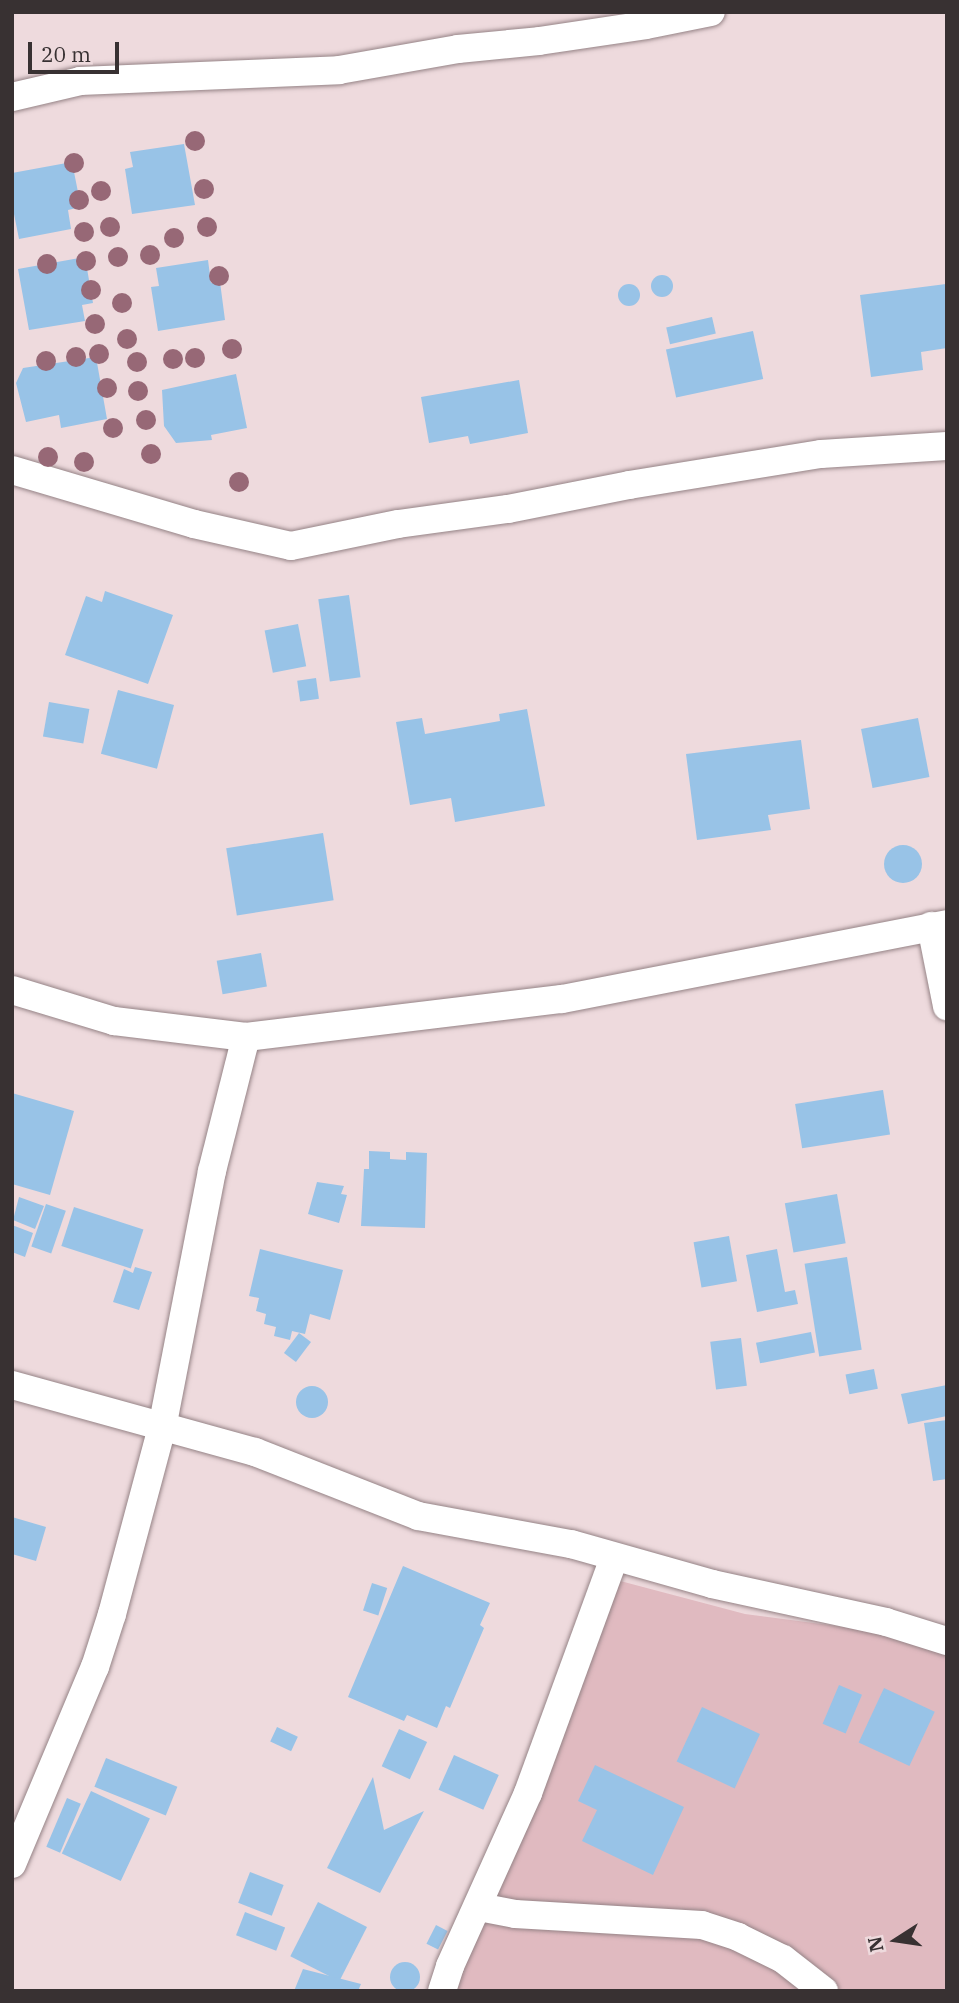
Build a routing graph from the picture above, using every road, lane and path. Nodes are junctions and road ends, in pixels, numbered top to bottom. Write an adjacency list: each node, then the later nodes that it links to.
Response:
1 (710, 12): 2 (street)
2 (12, 97)
3 (947, 446): 4 (street)
4 (12, 470)
5 (939, 925): 7 (street); 8 (street)
6 (12, 990): 8 (street)
7 (947, 1006)
8 (246, 1037): 10 (street)
9 (12, 1385): 10 (street)
10 (162, 1428): 11 (street); 13 (street)
11 (614, 1558): 12 (street); 14 (street)
12 (947, 1641)
13 (12, 1864)
14 (479, 1907): 15 (street); 16 (street)
15 (442, 1991)
16 (824, 1991)

